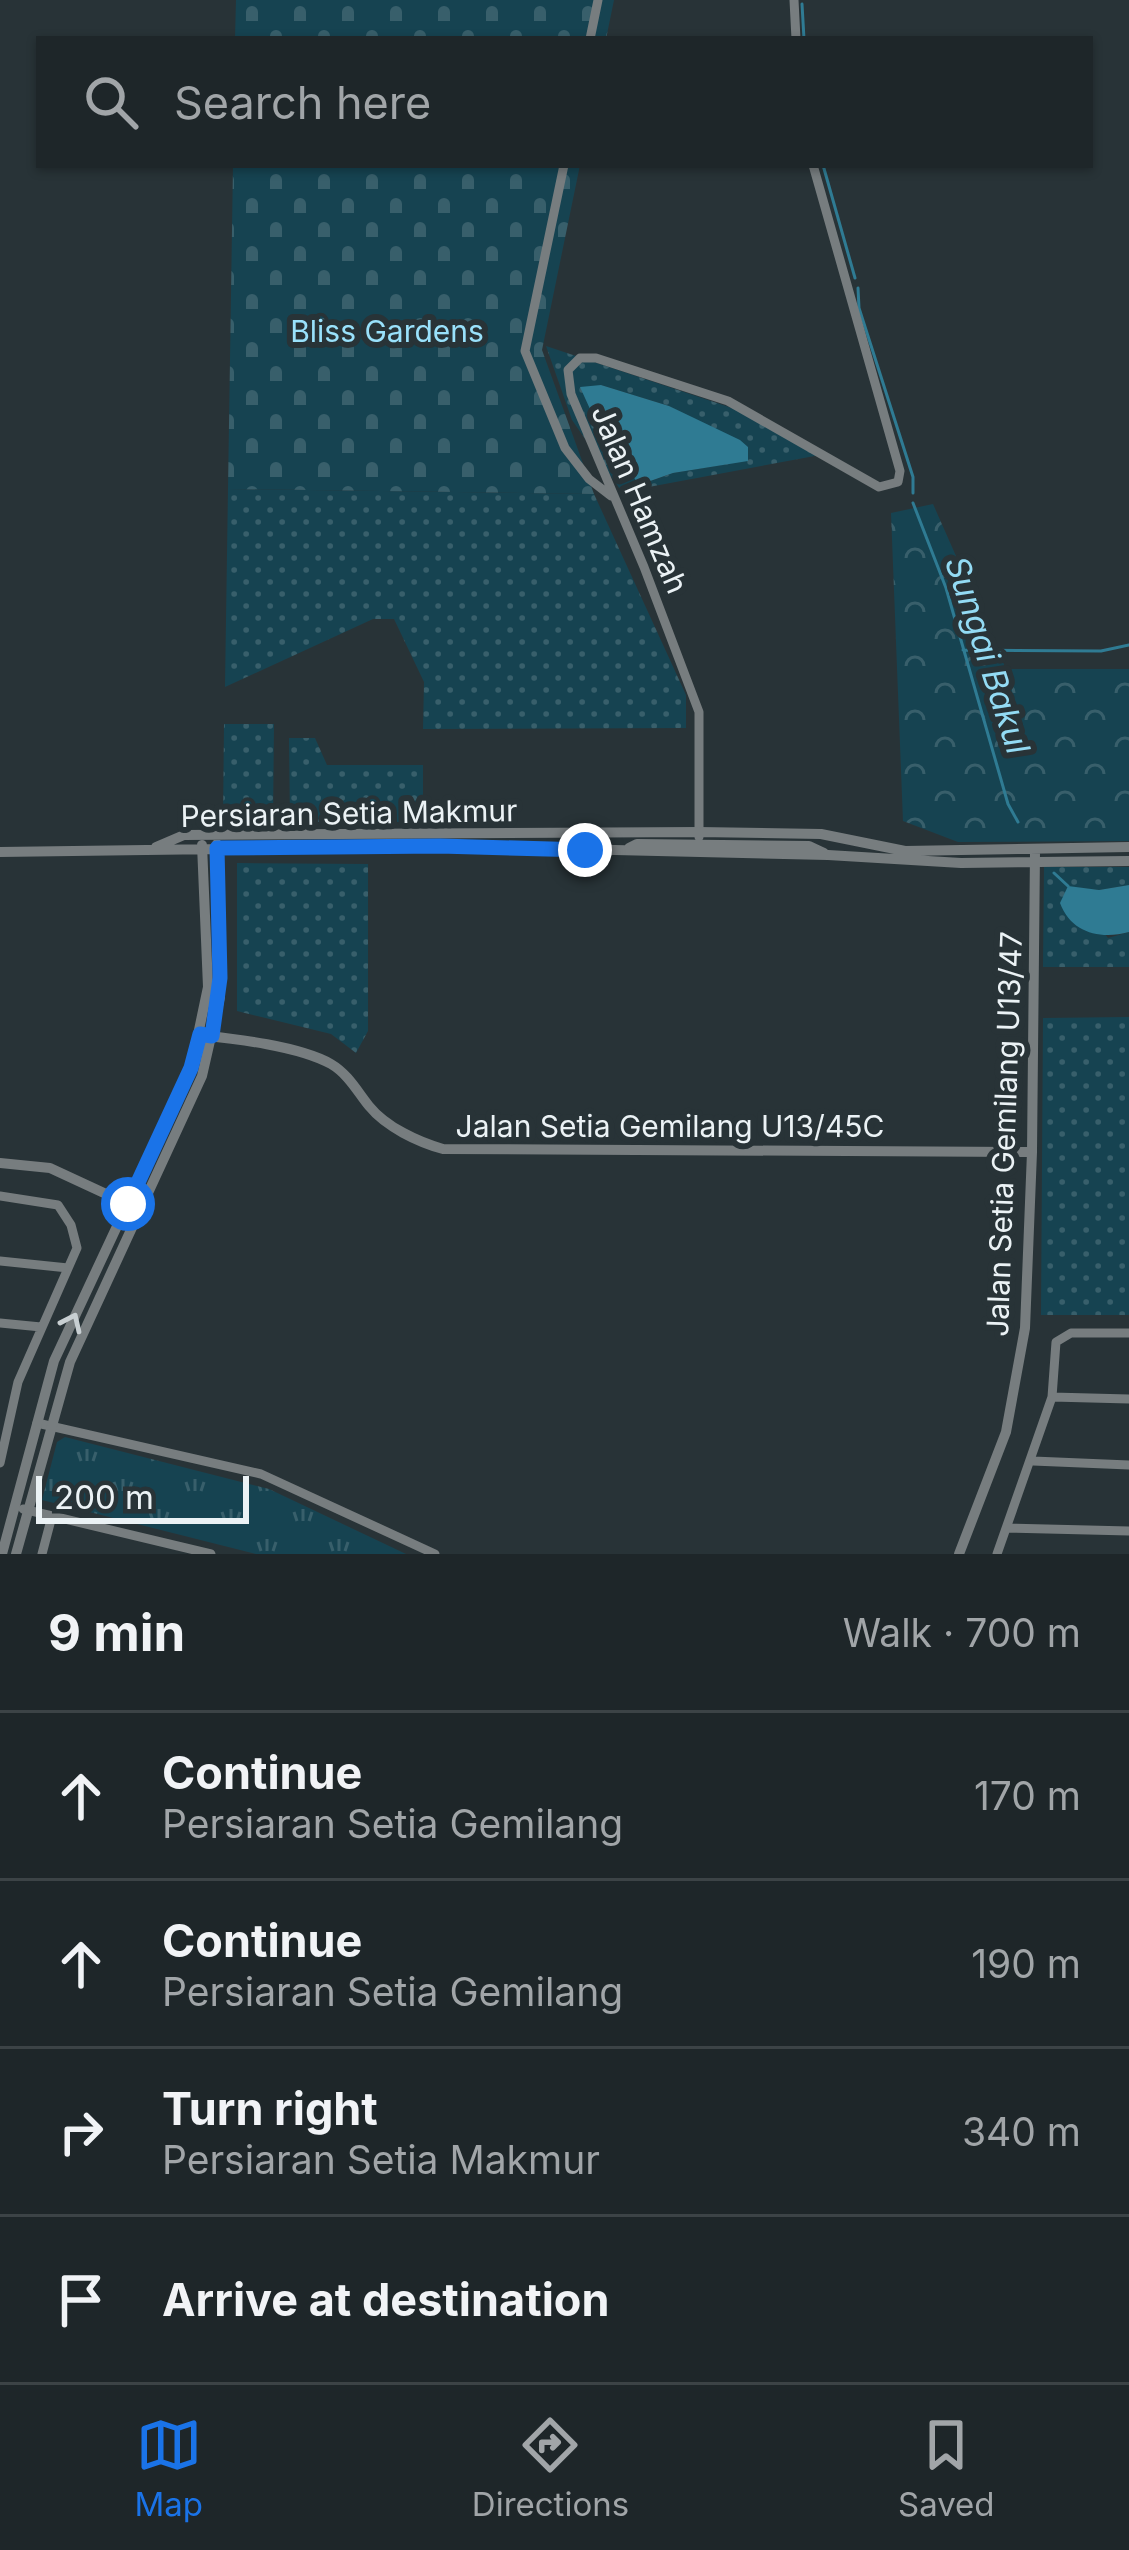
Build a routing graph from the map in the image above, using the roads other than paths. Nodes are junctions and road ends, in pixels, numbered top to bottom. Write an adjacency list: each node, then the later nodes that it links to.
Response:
1 (598, 0): 3 (street)
2 (794, 0): 4 (street)
3 (591, 36)
4 (796, 36)
5 (563, 168): 7 (street)
6 (814, 168): 7 (street, Jalan Hamzah)
7 (615, 499): 8 (street, Jalan Hamzah)
8 (699, 838): 9 (street, Persiaran Setia Makmur); 12 (street); 14 (street, Persiaran Setia Makmur); 15 (street)
9 (217, 841): 10 (street, Persiaran Setia Makmur); 12 (street, Persiaran Setia Makmur); 17 (street)
10 (202, 842): 13 (street, Persiaran Setia Makmur); 18 (street)
11 (1129, 848): 14 (street, Persiaran Setia Makmur)
12 (620, 851): 15 (street, Persiaran Setia Makmur)
13 (0, 852)
14 (1035, 854): 15 (street, Persiaran Setia Makmur); 16 (street, Persiaran Setia Makmur); 21 (street, Jalan Setia Gemilang U13/47)
15 (828, 855)
16 (1129, 861)
17 (218, 1007): 18 (street); 19 (street)
18 (206, 1035): 19 (street, Jalan Setia Gemilang U13/45C); 20 (street); 24 (street)
19 (231, 1040): 20 (street); 21 (street, Jalan Setia Gemilang U13/45C)
20 (208, 1052): 24 (street)
21 (1032, 1152): 48 (street, Jalan Setia Gemilang U13/47)
22 (0, 1162): 24 (street)
23 (0, 1196): 26 (street)
24 (134, 1207): 34 (street)
25 (0, 1261): 26 (street)
26 (68, 1268): 28 (street)
27 (0, 1323): 28 (street)
28 (41, 1327): 31 (street)
29 (1129, 1333): 32 (street)
30 (0, 1386): 31 (street)
31 (17, 1388): 35 (street)
32 (1052, 1397): 33 (street); 36 (street)
33 (1129, 1399)
34 (44, 1424): 39 (street); 47 (street)
35 (2, 1449): 37 (street)
36 (1033, 1461): 38 (street); 41 (street)
37 (0, 1463)
38 (1129, 1465)
39 (21, 1509): 40 (street); 43 (street); 44 (street)
40 (52, 1516): 45 (street); 46 (street)
41 (1006, 1528): 42 (street); 49 (street)
42 (1129, 1531)
43 (2, 1554)
44 (16, 1554)
45 (42, 1554)
46 (211, 1554)
47 (434, 1554)
48 (959, 1554)
49 (998, 1554)

